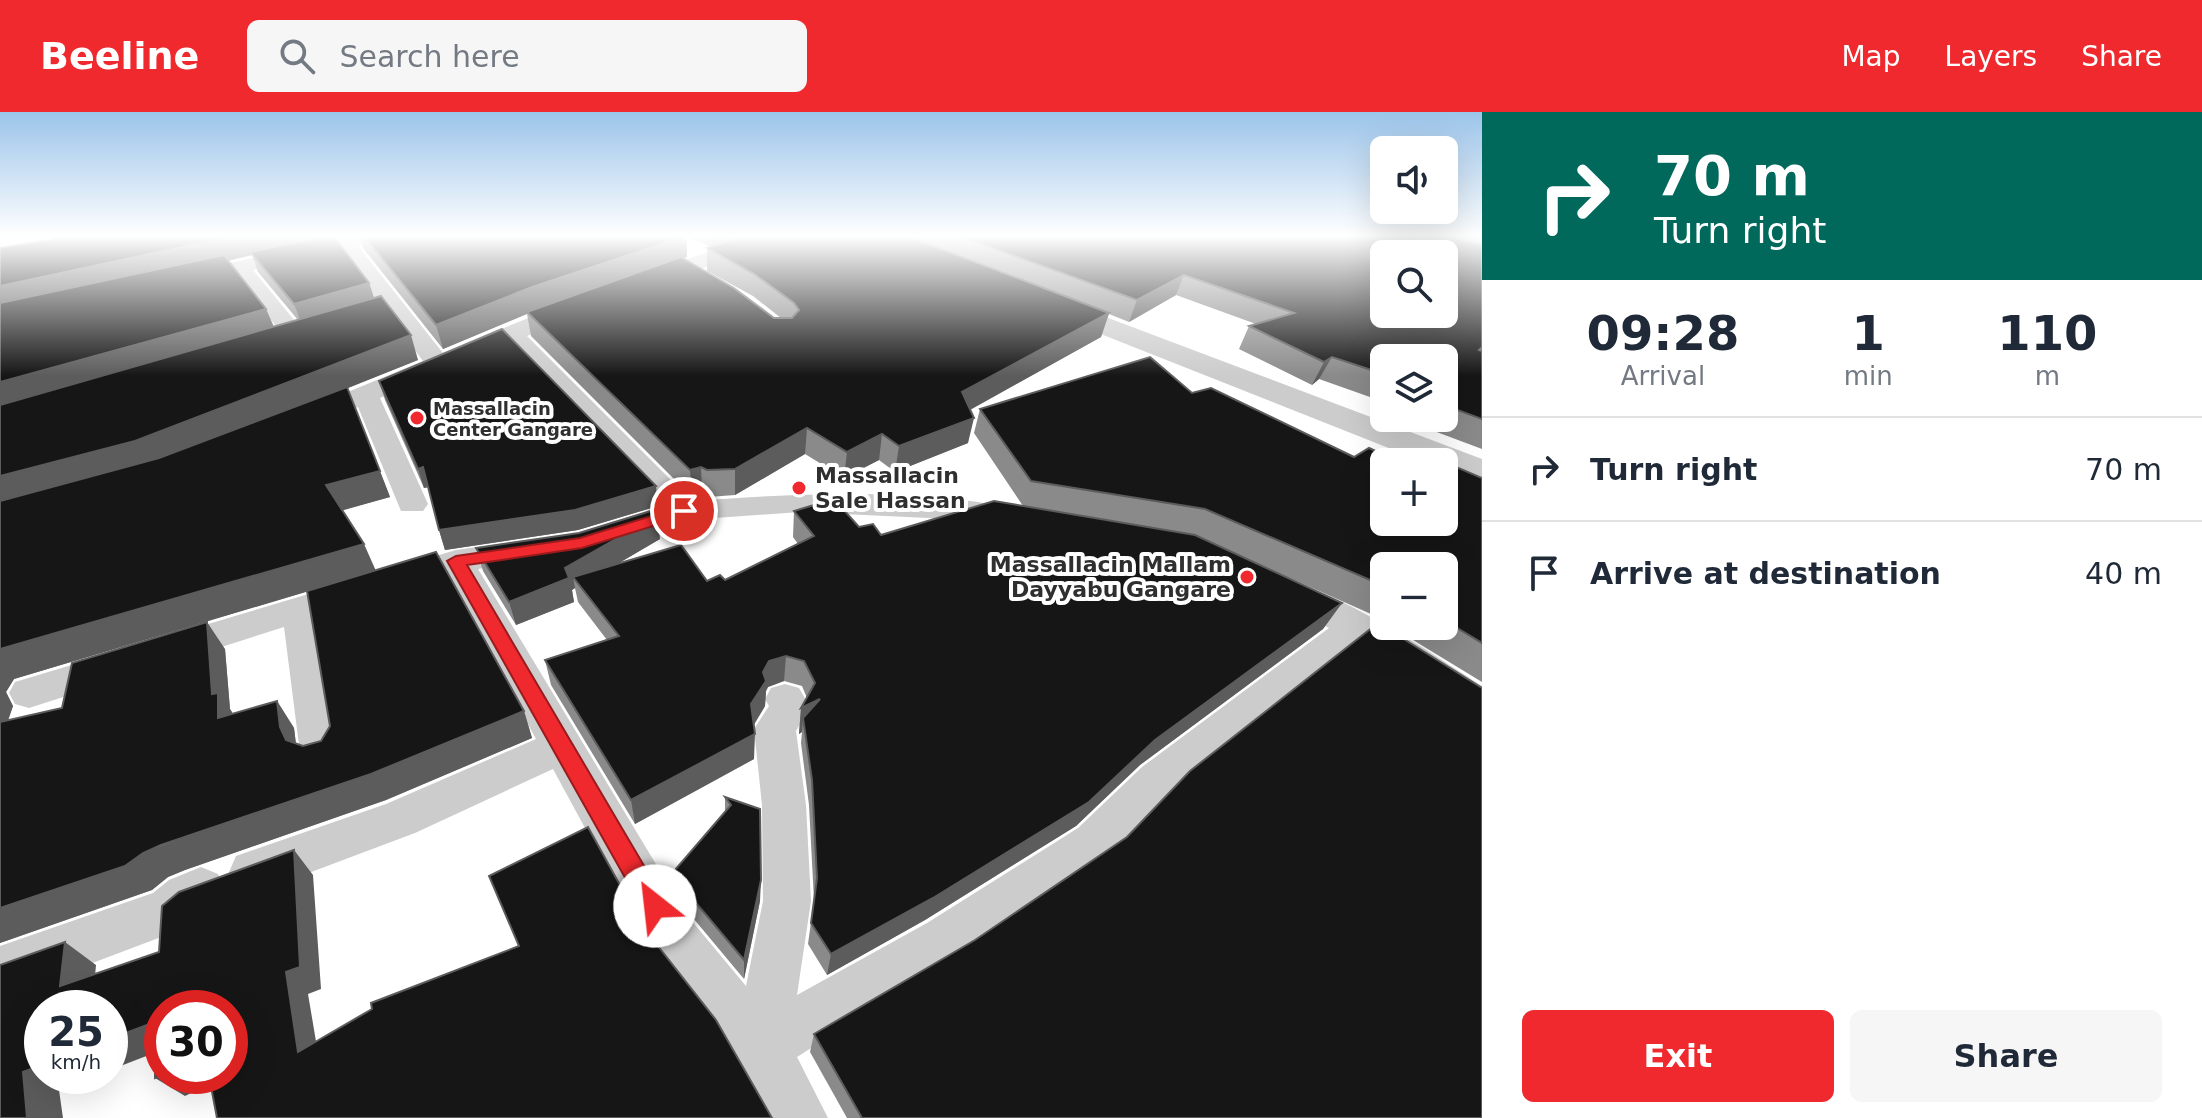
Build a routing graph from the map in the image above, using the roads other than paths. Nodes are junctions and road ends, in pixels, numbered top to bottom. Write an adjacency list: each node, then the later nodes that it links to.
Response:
1 (170, 282): 5 (street)
2 (252, 282): 13 (street)
3 (374, 282): 9 (street)
4 (643, 282): 6 (street)
5 (165, 283)
6 (626, 288)
7 (1021, 293): 18 (street)
8 (599, 298): 12 (street)
9 (394, 308): 10 (street); 15 (street)
10 (367, 316)
11 (325, 329): 13 (street)
12 (511, 333): 15 (street); 20 (street)
13 (297, 338): 14 (street)
14 (268, 347)
15 (438, 364): 16 (street)
16 (366, 395): 17 (street); 19 (street)
17 (279, 430)
18 (1482, 472)
19 (412, 504)
20 (684, 511): 21 (street); 22 (street)
21 (1041, 524)
22 (456, 561): 24 (street); 29 (street)
23 (1260, 581): 25 (street)
24 (299, 609): 26 (street); 30 (street)
25 (1357, 626): 28 (street); 32 (street)
26 (29, 693)
27 (785, 699): 32 (street)
28 (1482, 706)
29 (562, 746): 31 (street); 32 (street)
30 (321, 753)
31 (0, 972)
32 (761, 1048): 33 (street)
33 (799, 1118)

